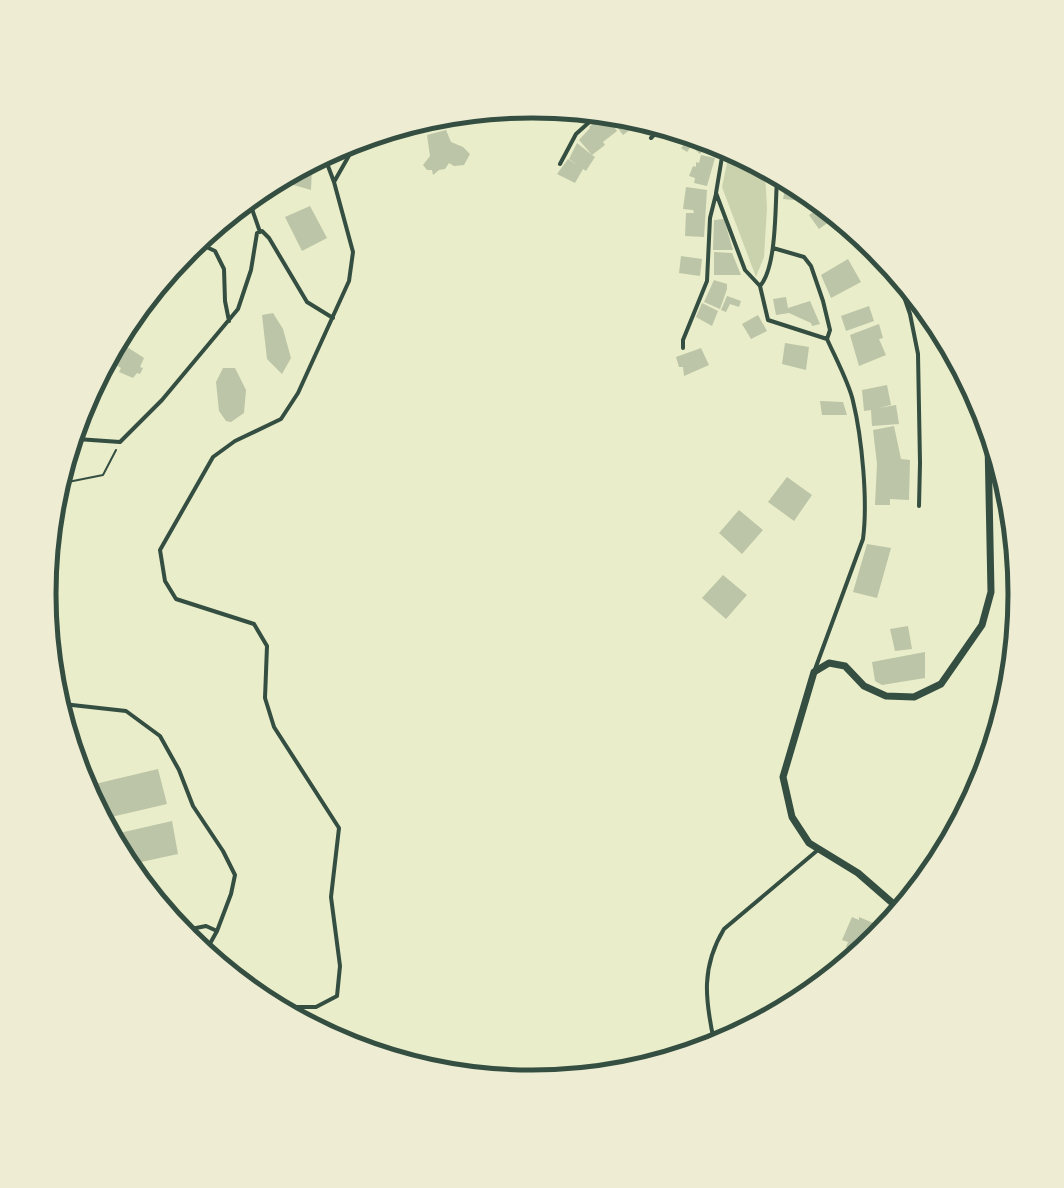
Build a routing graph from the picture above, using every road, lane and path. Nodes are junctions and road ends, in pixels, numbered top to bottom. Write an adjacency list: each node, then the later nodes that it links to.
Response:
1 (589, 122): 7 (street)
2 (655, 134): 3 (street)
3 (651, 138)
4 (350, 154): 8 (street)
5 (722, 158): 10 (street)
6 (328, 164): 8 (street)
7 (560, 164)
8 (334, 182): 17 (street)
9 (777, 186): 14 (street)
10 (716, 193): 15 (street); 20 (street)
11 (252, 209): 12 (street)
12 (260, 232): 17 (street); 18 (street)
13 (206, 247): 18 (street)
14 (773, 248): 15 (street); 19 (street)
15 (760, 286): 19 (street)
16 (904, 297): 25 (street)
17 (333, 318): 33 (street)
18 (229, 321): 22 (street)
19 (827, 339): 26 (street)
20 (683, 348)
21 (82, 439): 22 (street)
22 (120, 442): 24 (path)
23 (988, 459): 26 (street)
24 (70, 482)
25 (919, 506)
26 (814, 672): 28 (street)
27 (69, 705): 31 (street)
28 (819, 849): 29 (street); 34 (street)
29 (893, 904)
30 (193, 929): 31 (street)
31 (217, 931): 32 (street)
32 (210, 944)
33 (295, 1006)
34 (713, 1035)

